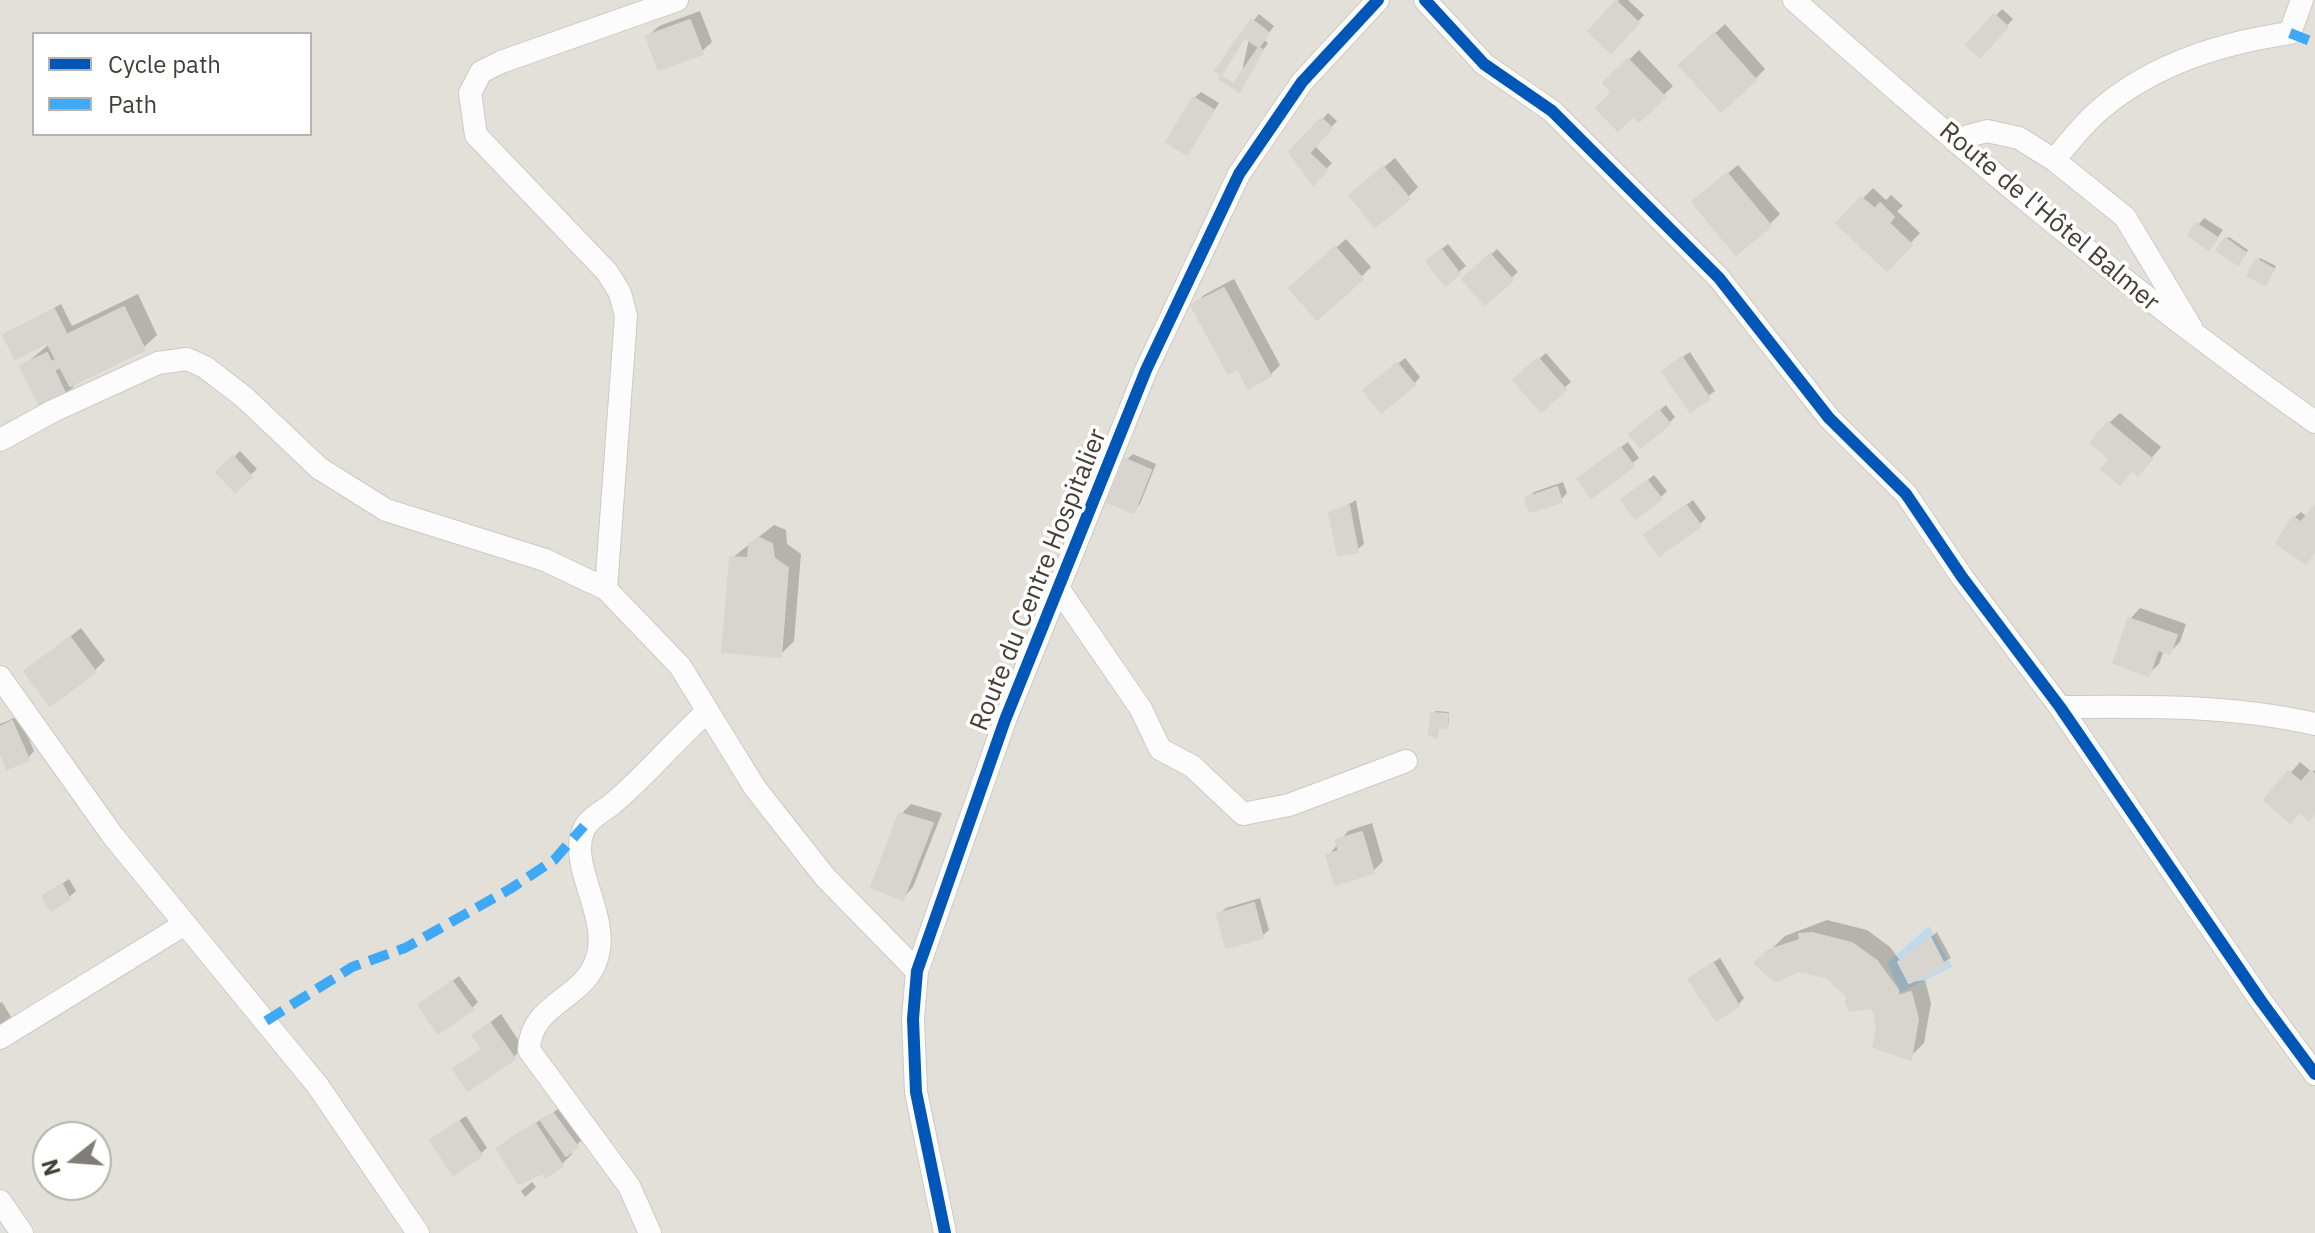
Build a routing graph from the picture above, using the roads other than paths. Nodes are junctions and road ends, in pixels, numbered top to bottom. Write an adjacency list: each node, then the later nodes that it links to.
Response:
1 (677, 0): 11 (street)
2 (1378, 0): 12 (street, Route du Centre Hospitalier)
3 (1425, 0): 14 (street)
4 (2302, 0): 7 (street)
5 (1807, 4): 6 (street, Route de l'Hôtel Balmer)
6 (1954, 140): 7 (street); 8 (street, Route de l'Hôtel Balmer)
7 (2054, 160): 8 (street)
8 (2198, 340): 9 (street, Route de l'Hôtel Balmer)
9 (2315, 422)
10 (0, 440): 11 (street)
11 (606, 589): 15 (street)
12 (1060, 591): 17 (street); 19 (street, Route du Centre Hospitalier)
13 (0, 677): 18 (street)
14 (2060, 707): 16 (street); 21 (street)
15 (708, 711): 19 (street); 25 (street)
16 (2315, 724)
17 (1406, 761)
18 (185, 924): 20 (street); 24 (street)
19 (917, 971): 26 (street, Route du Centre Hospitalier)
20 (0, 1038)
21 (2315, 1074)
22 (0, 1201): 23 (street)
23 (22, 1233)
24 (418, 1233)
25 (650, 1233)
26 (945, 1233)

